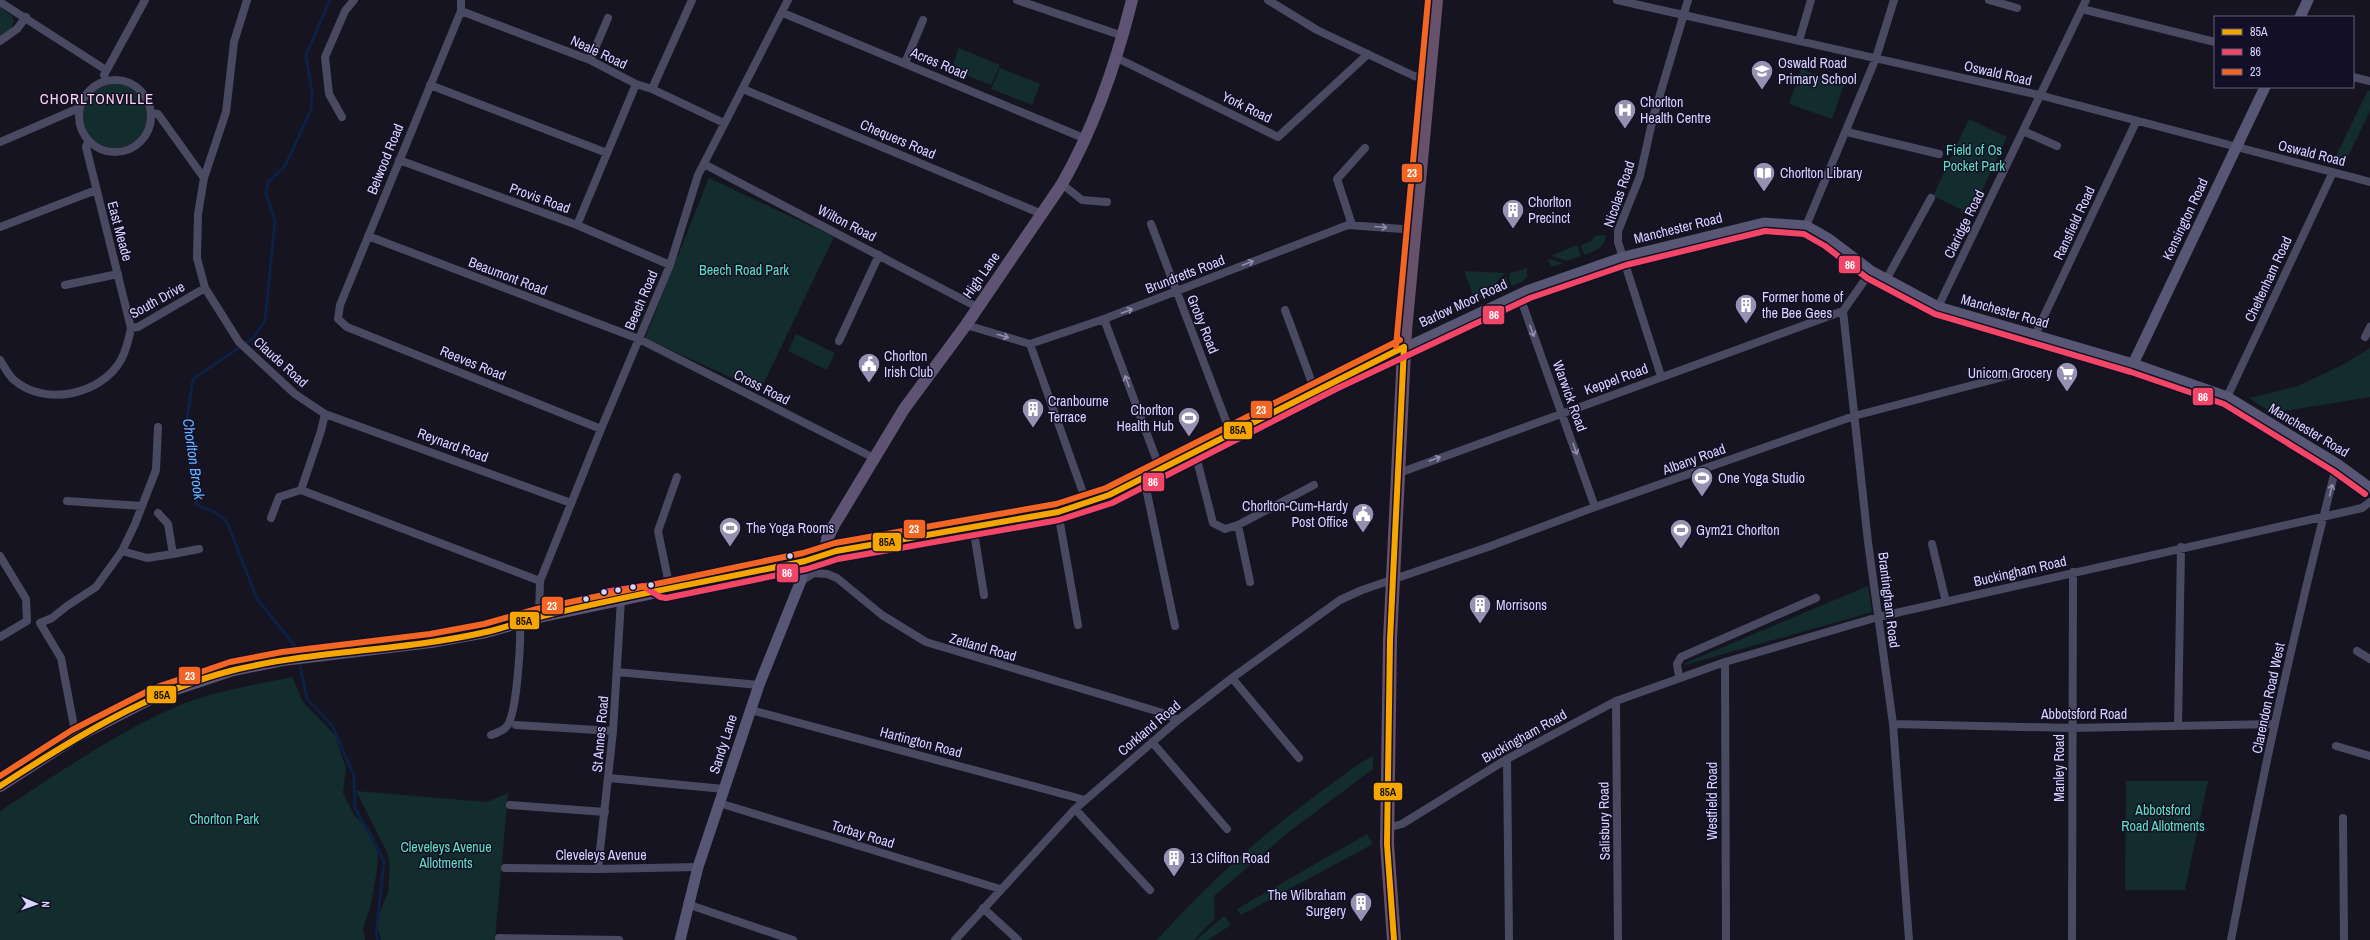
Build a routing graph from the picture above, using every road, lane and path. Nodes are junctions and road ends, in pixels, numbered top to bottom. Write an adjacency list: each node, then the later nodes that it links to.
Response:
1 (145, 0): 37 (street)
2 (247, 0): 66 (street, Claude Road)
3 (354, 0): 50 (street)
4 (462, 0): 21 (street, Belwood Road)
5 (692, 0): 46 (street)
6 (788, 0): 22 (street, Beech Road)
7 (1017, 0): 28 (street)
8 (1132, 0): 28 (main road, High Lane)
9 (1268, 0): 32 (street)
10 (1436, 0): 39 (highway)
11 (1617, 0): 23 (street, Oswald Road)
12 (1688, 0): 23 (street, Nicolas Road)
13 (1811, 0): 30 (street)
14 (1894, 0): 34 (street)
15 (1989, 0): 19 (street)
16 (2086, 0): 20 (street, Claridge Road)
17 (2308, 0): 24 (main road)
18 (0, 2): 25 (street)
19 (2017, 8)
20 (2082, 9): 31 (street); 47 (street, Claridge Road)
21 (461, 11): 35 (street, Neale Road); 43 (street, Belwood Road)
22 (782, 13): 36 (street, Acres Road); 44 (street, Beech Road)
23 (1684, 15): 30 (street, Oswald Road); 81 (street, Nicolas Road)
24 (2300, 16)
25 (26, 17): 29 (street); 37 (street)
26 (608, 18): 35 (street)
27 (923, 20): 36 (street)
28 (1123, 36): 33 (main road, High Lane)
29 (0, 41)
30 (1799, 41): 34 (street, Oswald Road)
31 (2214, 42)
32 (1368, 54): 33 (street, York Road); 39 (street)
33 (1117, 58): 55 (main road, High Lane)
34 (1876, 58): 47 (street, Oswald Road); 54 (street)
35 (590, 60): 42 (street, Neale Road)
36 (905, 63): 55 (street, Acres Road)
37 (106, 70): 40 (street)
38 (2354, 77): 41 (street)
39 (1429, 79): 78 (highway)
40 (103, 81): 48 (street); 49 (street)
41 (2370, 81)
42 (636, 84): 46 (street, Neale Road); 61 (street)
43 (430, 85): 61 (street); 63 (street, Belwood Road)
44 (744, 88): 52 (street, Beech Road); 72 (street, Chequers Road)
45 (2265, 88): 59 (main road, Kensington Road)
46 (652, 89): 52 (street, Neale Road)
47 (2039, 95): 51 (street, Oswald Road); 53 (street, Claridge Road)
48 (79, 108): 56 (street); 57 (street)
49 (152, 112): 56 (street); 66 (street)
50 (342, 116)
51 (2136, 122): 59 (street, Oswald Road); 99 (street, Ransfield Road)
52 (724, 123): 64 (street, Beech Road)
53 (2023, 131): 58 (street); 91 (street, Claridge Road)
54 (1847, 132): 62 (street); 76 (street)
55 (1086, 139): 68 (main road, High Lane)
56 (88, 141): 69 (street, East Meade)
57 (0, 142)
58 (2057, 146)
59 (2236, 147): 65 (street, Oswald Road); 106 (main road, Kensington Road)
60 (1365, 148): 75 (street)
61 (608, 153): 74 (street)
62 (1939, 154)
63 (399, 160): 74 (street, Provis Road); 79 (street, Belwood Road)
64 (704, 164): 80 (street, Wilton Road); 82 (street, Beech Road)
65 (2333, 172): 67 (street, Oswald Road); 110 (street, Cheltenham Road)
66 (204, 178): 87 (street, Claude Road)
67 (2370, 182)
68 (1062, 184): 71 (street); 72 (main road, High Lane)
69 (96, 190): 77 (street); 84 (street, East Meade)
70 (1931, 198): 85 (street)
71 (1107, 202)
72 (1042, 214): 90 (main road, High Lane)
73 (1151, 224): 88 (street, Groby Road)
74 (577, 225): 82 (street, Provis Road)
75 (1352, 225): 78 (street, Brundretts Road, one-way to 78); 88 (street, Brundretts Road, one-way to 75)
76 (1806, 226): 81 (main road, Manchester Road); 83 (main road, Manchester Road)
77 (0, 227)
78 (1415, 230): 104 (highway)
79 (368, 236): 94 (street, Belwood Road); 101 (street, Beaumont Road)
80 (880, 255): 90 (street, Wilton Road); 102 (street)
81 (1624, 257): 89 (main road, Barlow Moor Road); 107 (street, Nicolas Road)
82 (670, 265): 101 (street, Beech Road)
83 (1871, 271): 85 (main road, Manchester Road); 93 (street)
84 (118, 274): 86 (street); 98 (street, East Meade)
85 (1886, 280): 91 (main road, Manchester Road)
86 (65, 286)
87 (205, 288): 98 (street, South Drive); 112 (street, Claude Road)
88 (1176, 292): 95 (street, Brundretts Road, one-way to 88); 116 (street, Groby Road)
89 (1519, 294): 104 (main road, Barlow Moor Road); 111 (street, Warwick Road, one-way to 111)
90 (977, 307): 96 (main road, High Lane)
91 (1938, 307): 99 (main road, Manchester Road)
92 (1285, 310): 109 (street)
93 (1843, 311): 107 (street, Keppel Road); 113 (street, Brantingham Road)
94 (338, 319): 115 (street, Reeves Road)
95 (1104, 319): 103 (street, Brundretts Road); 120 (street, one-way to 95)
96 (966, 325): 103 (street, one-way to 103); 118 (main road, High Lane)
97 (2370, 327): 100 (street)
98 (131, 328): 105 (street, South Drive)
99 (2035, 335): 106 (main road, Manchester Road)
100 (2365, 337)
101 (639, 339): 115 (street, Beech Road); 118 (street, Cross Road)
102 (839, 341)
103 (1030, 344): 130 (street)
104 (1404, 347): 109 (main road, Barlow Moor Road); 121 (highway)
105 (0, 360)
106 (2133, 364): 110 (main road, Manchester Road)
107 (1661, 376): 111 (street, Keppel Road)
108 (2007, 376): 113 (street, Albany Road)
109 (1315, 390): 116 (main road, Barlow Moor Road)
110 (2227, 397): 119 (main road, Manchester Road)
111 (1562, 412): 121 (street, Keppel Road, one-way to 111); 132 (street, Warwick Road, one-way to 132)
112 (325, 414): 126 (street); 129 (street, Reynard Road)
113 (1854, 416): 132 (street, Albany Road); 157 (street, Brantingham Road)
114 (158, 427): 131 (street)
115 (601, 428): 129 (street, Beech Road)
116 (1230, 434): 117 (main road, Barlow Moor Road)
117 (1195, 452): 120 (main road, Barlow Moor Road); 137 (street)
118 (874, 458): 143 (main road, High Lane)
119 (2337, 464): 125 (main road, Manchester Road); 135 (street, Clarendon Road West, one-way to 119)
120 (1160, 469): 123 (main road, Barlow Moor Road)
121 (1399, 473): 148 (highway)
122 (677, 477): 152 (street)
123 (1142, 478): 130 (main road, Barlow Moor Road); 161 (street)
124 (1314, 485): 137 (street)
125 (2370, 488)
126 (301, 490): 136 (street); 149 (street)
127 (67, 501): 131 (street)
128 (2370, 502): 135 (street, Buckingham Road)
129 (572, 503): 149 (street, Beech Road)
130 (1087, 504): 133 (main road, Barlow Moor Road)
131 (142, 506): 142 (street)
132 (1595, 507): 148 (street, Albany Road)
133 (1058, 512): 138 (main road, Barlow Moor Road); 160 (street)
134 (158, 513): 144 (street)
135 (2324, 516): 140 (street, Buckingham Road); 174 (street, Clarendon Road West)
136 (271, 518)
137 (1238, 525): 150 (street)
138 (973, 526): 143 (main road, Barlow Moor Road); 153 (street)
139 (1932, 544): 156 (street)
140 (2181, 547): 147 (street, Buckingham Road); 176 (street)
141 (199, 549): 144 (street)
142 (122, 551): 144 (street); 180 (street)
143 (825, 553): 146 (main road, Barlow Moor Road)
144 (173, 554)
145 (0, 556): 162 (street)
146 (805, 561): 151 (main road, Sandy Lane); 152 (main road, Barlow Moor Road)
147 (2073, 572): 156 (street, Buckingham Road); 177 (street, Manley Road)
148 (1393, 580): 168 (street, Corkland Road); 195 (highway)
149 (540, 581): 158 (street, Beech Road)
150 (1250, 582)
151 (800, 583): 169 (main road, Sandy Lane); 172 (street, Zetland Road)
152 (670, 589): 155 (main road, Barlow Moor Road)
153 (984, 595)
154 (1816, 598): 167 (street)
155 (620, 600): 158 (main road, Barlow Moor Road); 166 (street, St Annes Road)
156 (1946, 602): 157 (street, Buckingham Road)
157 (1878, 616): 165 (street, Buckingham Road); 173 (street, Brantingham Road)
158 (540, 617): 159 (main road, Barlow Moor Road)
159 (520, 622): 179 (street); 180 (main road, Barlow Moor Road)
160 (1078, 626)
161 (1175, 626)
162 (0, 637)
163 (2357, 651): 164 (street)
164 (2370, 658)
165 (1724, 662): 167 (street, Buckingham Road); 213 (street, Westfield Road)
166 (617, 672): 169 (street); 178 (street, St Annes Road)
167 (1679, 677): 170 (street, Buckingham Road)
168 (1232, 678): 172 (street, Corkland Road); 184 (street)
169 (759, 685): 171 (main road, Sandy Lane)
170 (1616, 701): 185 (street, Buckingham Road); 212 (street, Salisbury Road)
171 (750, 710): 188 (main road, Sandy Lane); 189 (street, Hartington Road)
172 (1178, 720): 181 (street, Corkland Road)
173 (1893, 724): 177 (street, Abbotsford Road); 214 (street, Brantingham Road)
174 (2275, 724): 176 (street, Abbotsford Road); 216 (street, Clarendon Road West)
175 (516, 725): 178 (street)
176 (2178, 726): 177 (street, Abbotsford Road)
177 (2072, 728): 215 (street, Manley Road)
178 (613, 731): 186 (street, St Annes Road)
179 (491, 736)
180 (76, 737): 187 (main road, Barlow Moor Road)
181 (1152, 742): 189 (street, Corkland Road); 196 (street)
182 (2336, 746): 183 (street)
183 (2370, 756)
184 (1298, 758)
185 (1507, 759): 195 (street, Buckingham Road); 211 (street)
186 (609, 778): 188 (street); 193 (street, St Annes Road)
187 (0, 786)
188 (724, 789): 190 (main road, Sandy Lane)
189 (1085, 800): 192 (street, Corkland Road)
190 (719, 803): 197 (main road, Sandy Lane); 200 (street, Torbay Road)
191 (510, 805): 193 (street)
192 (1075, 809): 200 (street, Corkland Road); 201 (street)
193 (605, 812): 199 (street, St Annes Road)
194 (2343, 818): 217 (street)
195 (1387, 828): 210 (highway)
196 (1227, 829)
197 (698, 867): 199 (street, Cleveleys Avenue); 202 (main road, Sandy Lane)
198 (506, 868): 199 (street, Cleveleys Avenue)
199 (598, 869)
200 (1000, 889): 203 (street, Corkland Road)
201 (1150, 890)
202 (687, 904): 206 (main road, Sandy Lane); 207 (street)
203 (984, 908): 208 (street, Corkland Road); 209 (street)
204 (498, 938): 205 (street)
205 (619, 940)
206 (680, 940)
207 (793, 940)
208 (955, 940)
209 (1018, 940)
210 (1394, 940)
211 (1509, 940)
212 (1618, 940)
213 (1726, 940)
214 (1909, 940)
215 (2072, 940)
216 (2231, 940)
217 (2344, 940)

